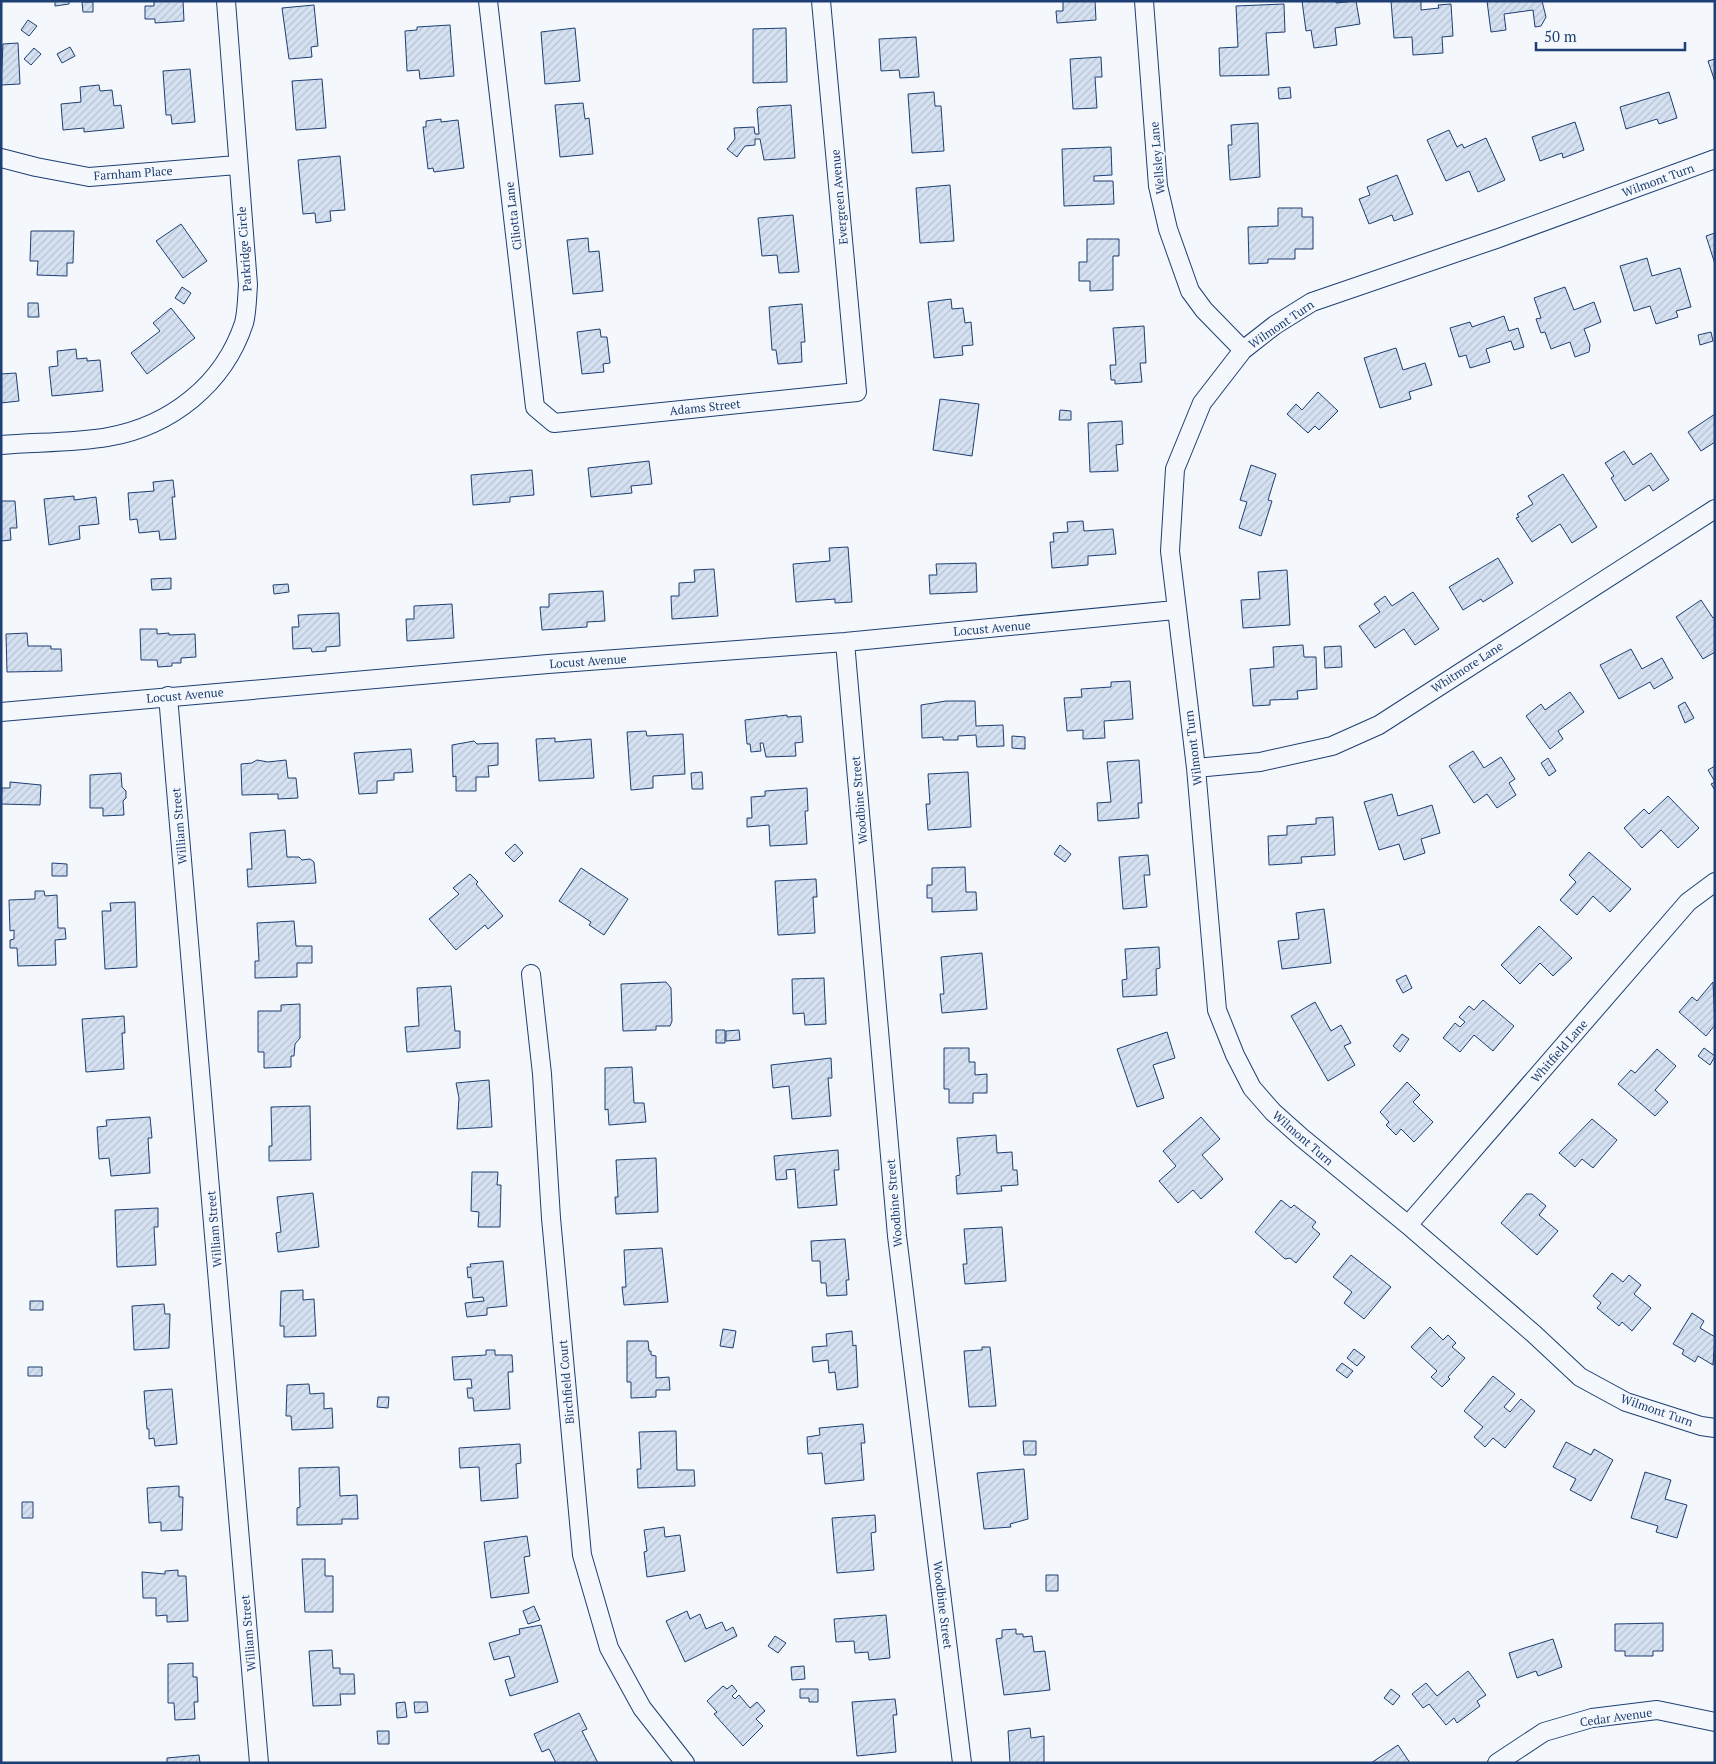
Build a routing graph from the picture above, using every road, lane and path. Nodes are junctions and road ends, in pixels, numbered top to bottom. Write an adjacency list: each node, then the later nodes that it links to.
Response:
1 (226, 1): 7 (street, Parkridge Circle)
2 (488, 1): 10 (street, Ciliotta Lane)
3 (821, 1): 9 (street, Evergreen Avenue)
4 (1144, 1): 8 (street, Wellsley Lane)
5 (1, 158): 7 (street, Farnham Place)
6 (1715, 159): 8 (street, Wilmont Turn)
7 (237, 165): 11 (street, Parkridge Circle)
8 (1242, 350): 13 (street, Wilmont Turn)
9 (857, 392): 10 (street, Adams Street)
10 (554, 423)
11 (1, 444)
12 (1715, 509): 17 (street, Whitmore Lane)
13 (1175, 610): 14 (street, Locust Avenue); 17 (street, Wilmont Turn)
14 (845, 642): 15 (street, Locust Avenue); 25 (street, Woodbine Street)
15 (168, 696): 16 (street, Locust Avenue); 23 (street, William Street)
16 (1, 712)
17 (1196, 768): 20 (street, Wilmont Turn)
18 (1715, 882): 20 (street, Whitfield Lane)
19 (531, 974): 24 (street, Birchfield Court)
20 (1408, 1224): 21 (street, Wilmont Turn)
21 (1715, 1428)
22 (1715, 1722): 26 (street, Cedar Avenue)
23 (259, 1763)
24 (685, 1763)
25 (962, 1763)
26 (1497, 1763)

